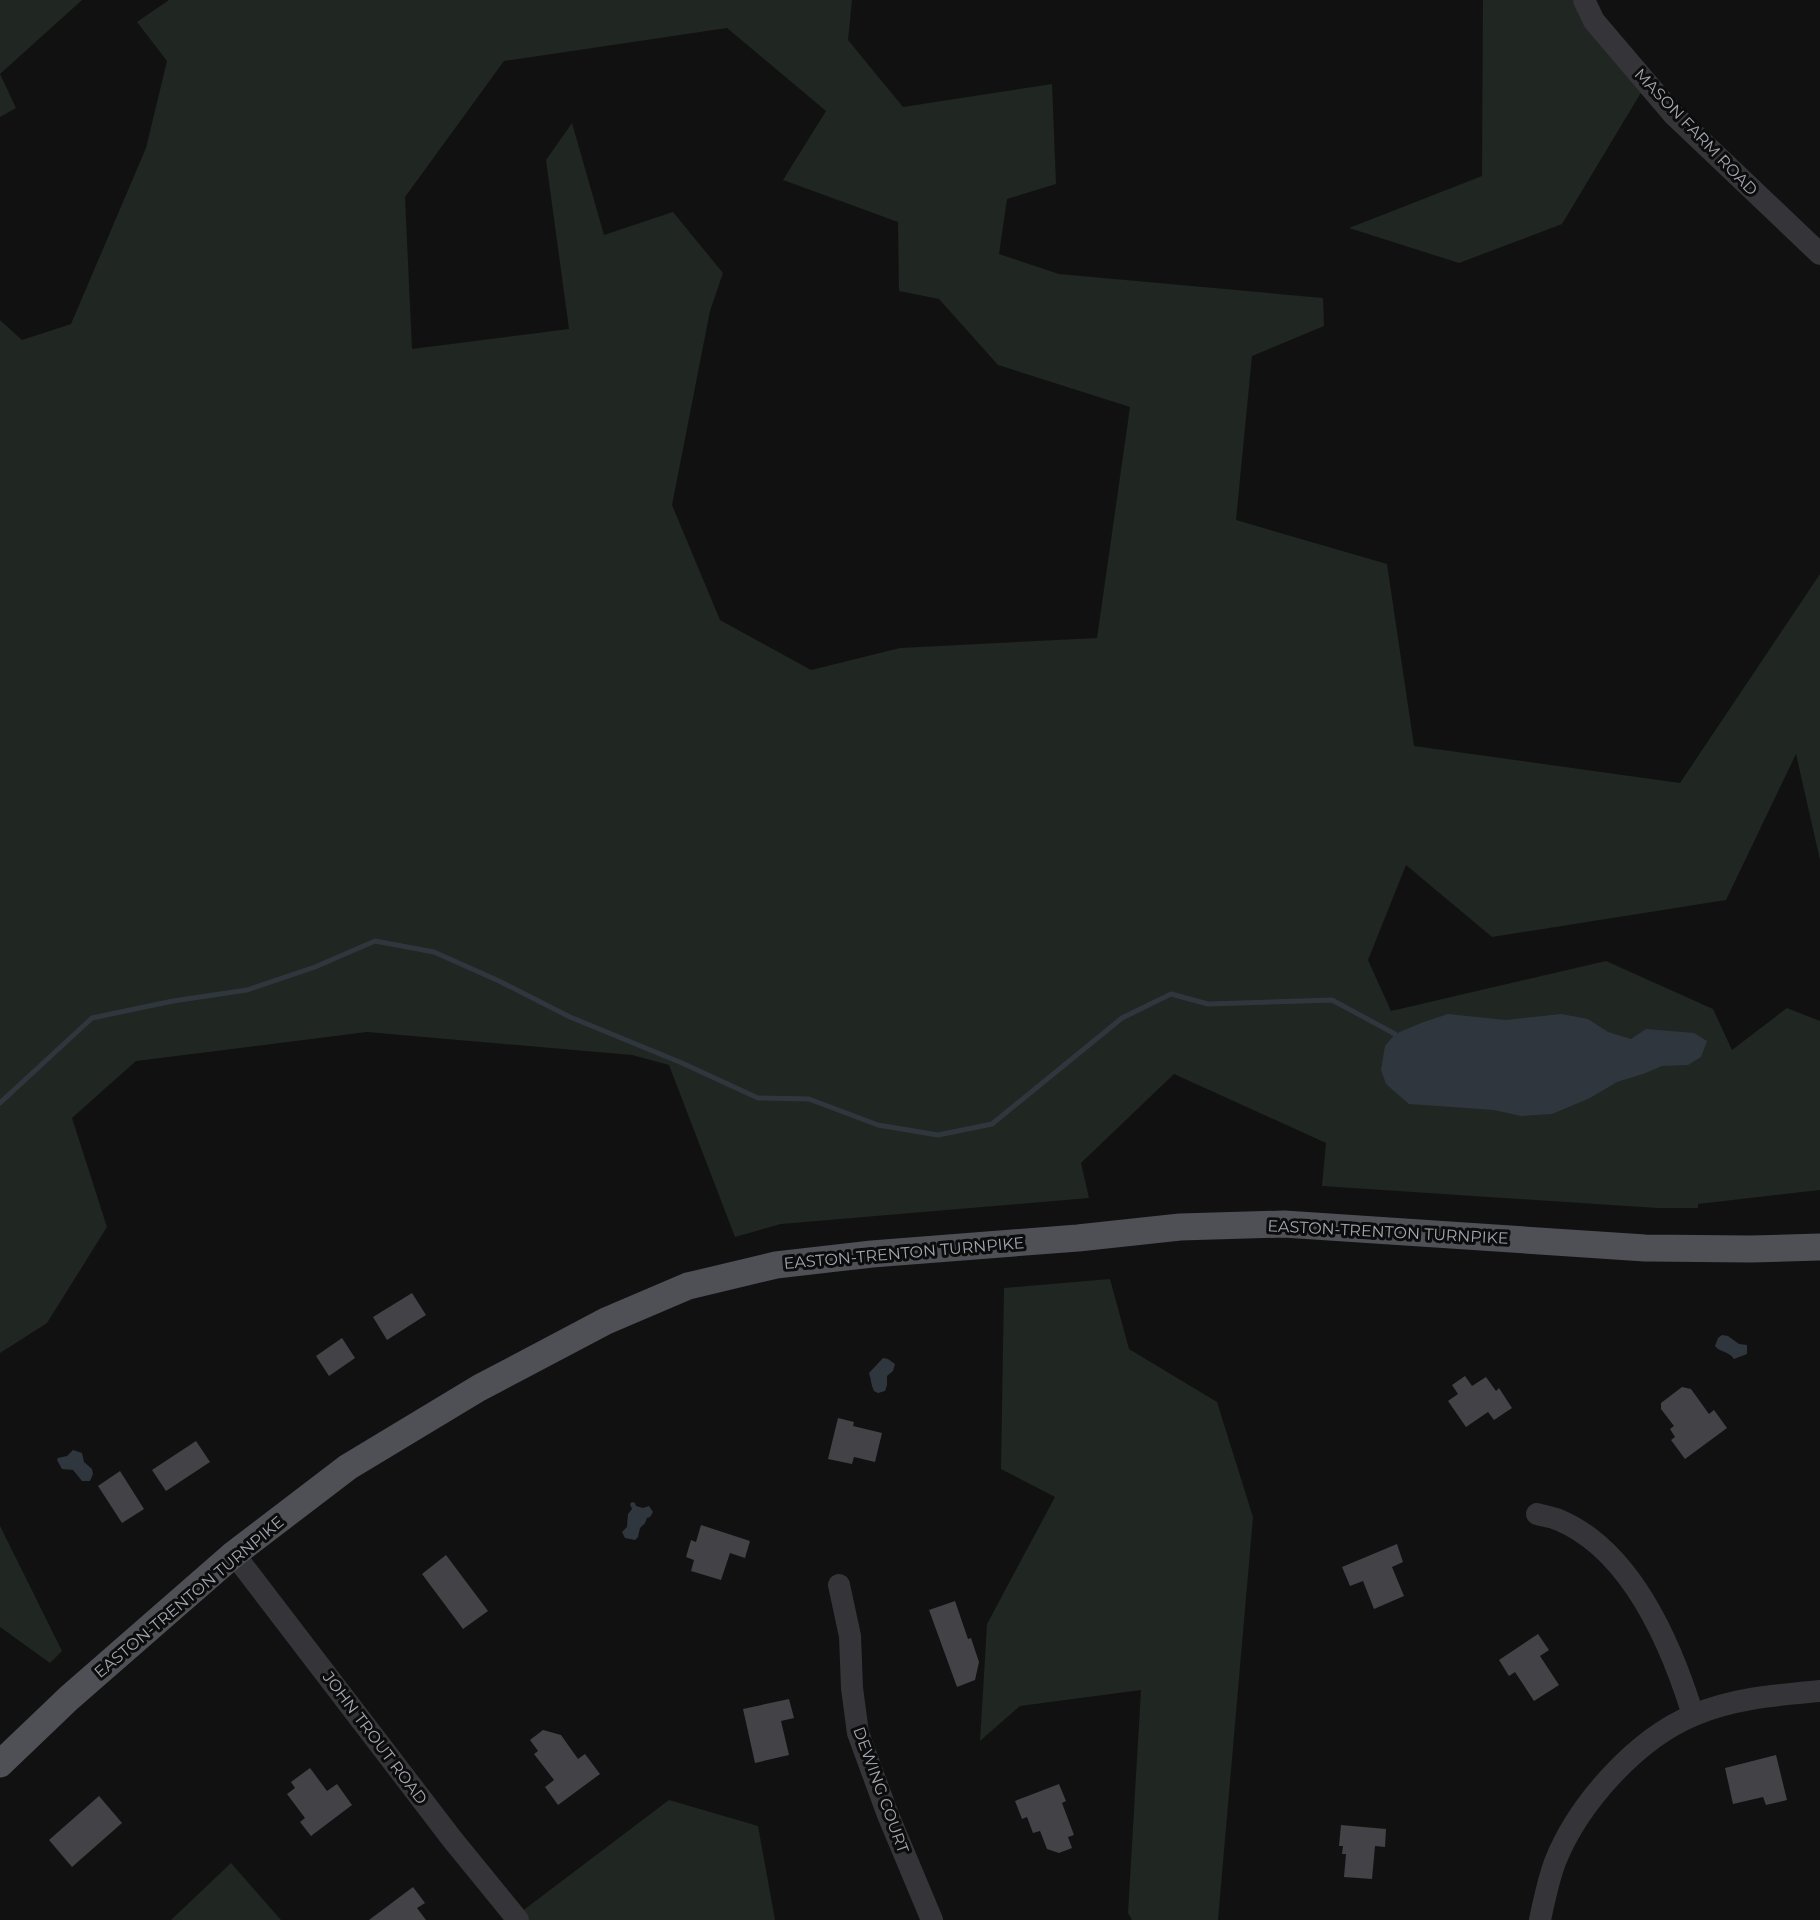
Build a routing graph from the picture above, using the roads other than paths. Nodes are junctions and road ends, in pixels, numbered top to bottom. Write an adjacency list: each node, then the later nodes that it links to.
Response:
1 (1584, 0): 2 (street, MASON FARM ROAD)
2 (1820, 254)
3 (1820, 1246): 5 (main road, EASTON-TRENTON TURNPIKE)
4 (1537, 1514): 8 (street)
5 (234, 1554): 9 (main road, EASTON-TRENTON TURNPIKE); 10 (street, JOHN TROUT ROAD)
6 (839, 1585): 11 (street, DEWING COURT)
7 (1820, 1691): 8 (street)
8 (1693, 1715): 12 (street)
9 (0, 1764)
10 (518, 1920)
11 (932, 1920)
12 (1540, 1920)

